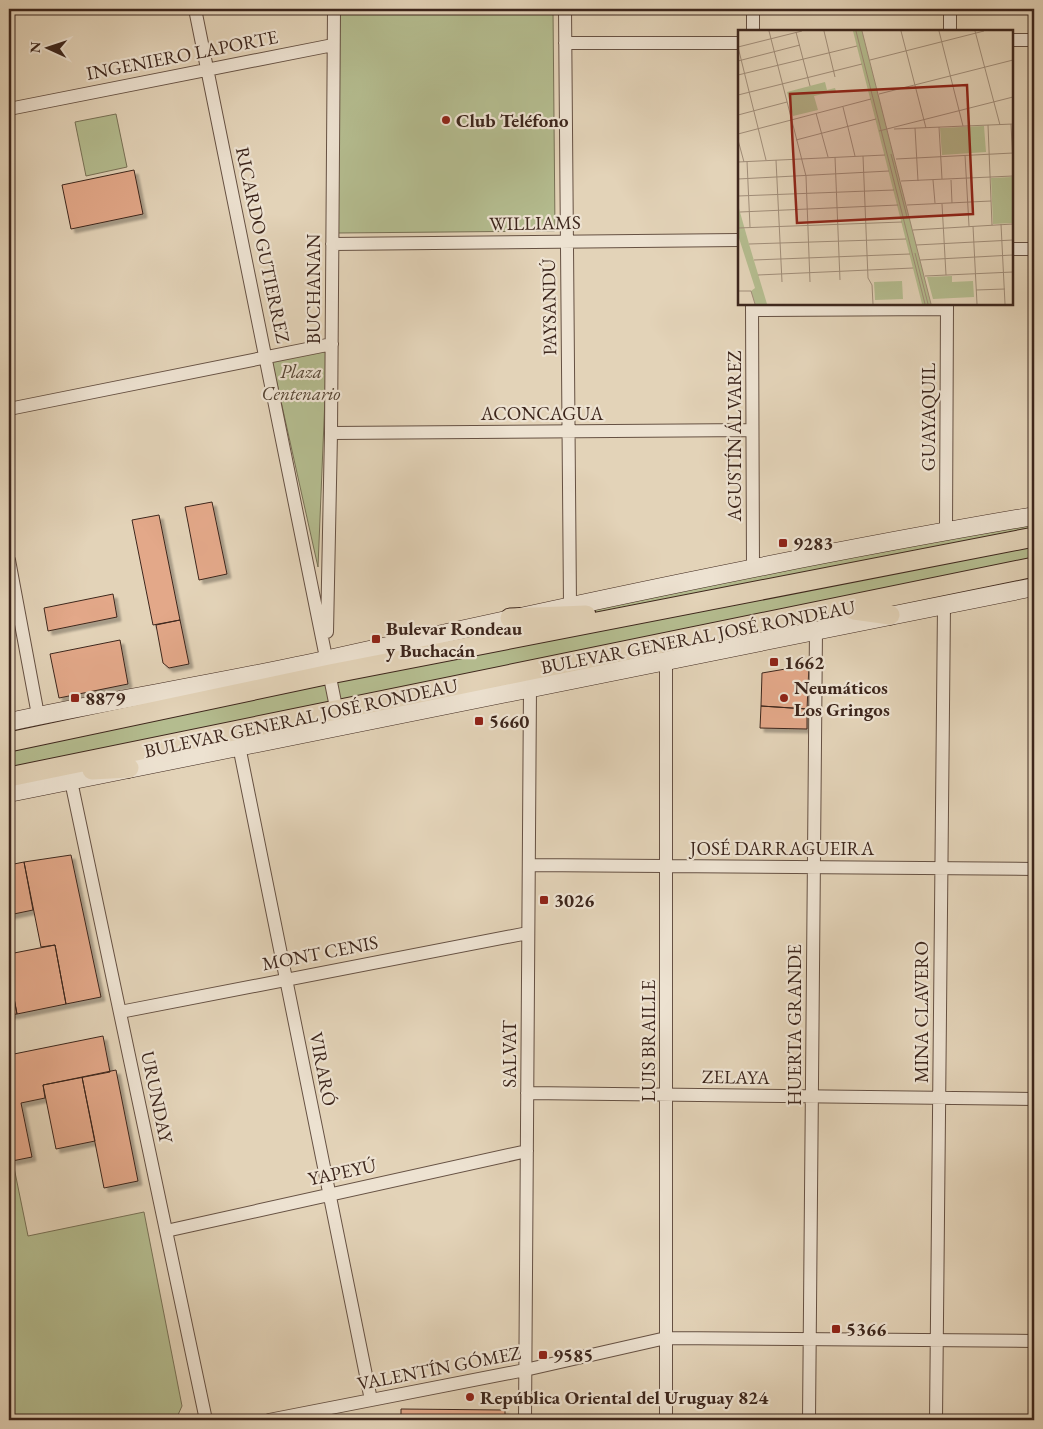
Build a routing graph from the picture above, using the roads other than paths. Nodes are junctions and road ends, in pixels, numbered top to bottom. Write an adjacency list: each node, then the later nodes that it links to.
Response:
1 (195, 9): 13 (street, RICARDO GUTIERREZ)
2 (334, 9): 12 (street, BUCHANAN)
3 (566, 9): 10 (street, PAYSANDÚ)
4 (753, 9): 6 (street)
5 (950, 9): 7 (street)
6 (753, 30)
7 (950, 30)
8 (1013, 40): 9 (street)
9 (1034, 40)
10 (565, 43): 11 (street); 16 (street, PAYSANDÚ)
11 (738, 43)
12 (333, 45): 13 (street, INGENIERO LAPORTE); 17 (street, BUCHANAN)
13 (207, 69): 14 (street, INGENIERO LAPORTE); 23 (street, RICARDO GUTIERREZ)
14 (9, 109)
15 (738, 240): 16 (street, WILLIAMS)
16 (567, 241): 17 (street, WILLIAMS); 26 (street, PAYSANDÚ)
17 (332, 244): 22 (street, BUCHANAN)
18 (1034, 249): 19 (street)
19 (1013, 250)
20 (947, 306): 21 (street); 29 (street, GUAYAQUIL)
21 (752, 307): 25 (street, AGUSTÍN ÁLVAREZ)
22 (332, 344): 23 (street); 27 (street, BUCHANAN)
23 (267, 357): 24 (street); 35 (street, RICARDO GUTIERREZ)
24 (9, 409)
25 (752, 430): 26 (street, ACONCAGUA); 33 (street, AGUSTÍN ÁLVAREZ)
26 (569, 432): 27 (street, ACONCAGUA); 37 (street, PAYSANDÚ)
27 (331, 433): 35 (street, BUCHANAN)
28 (1034, 516): 29 (main road, BULEVAR GENERAL JOSÉ RONDEAU)
29 (946, 531): 33 (main road, BULEVAR GENERAL JOSÉ RONDEAU)
30 (1034, 537): 39 (main road, BULEVAR GENERAL JOSÉ RONDEAU)
31 (9, 560): 46 (street)
32 (1034, 567): 38 (main road, BULEVAR GENERAL JOSÉ RONDEAU)
33 (753, 568): 37 (main road, BULEVAR GENERAL JOSÉ RONDEAU)
34 (1034, 586): 36 (main road, BULEVAR GENERAL JOSÉ RONDEAU)
35 (320, 596): 44 (street, RICARDO GUTIERREZ)
36 (944, 605): 40 (main road, BULEVAR GENERAL JOSÉ RONDEAU); 58 (street, MINA CLAVERO)
37 (570, 606): 41 (main road, BULEVAR GENERAL JOSÉ RONDEAU)
38 (838, 608): 40 (main road); 47 (main road, BULEVAR GENERAL JOSÉ RONDEAU)
39 (647, 612): 41 (main road); 44 (main road, BULEVAR GENERAL JOSÉ RONDEAU)
40 (890, 615): 42 (main road, BULEVAR GENERAL JOSÉ RONDEAU)
41 (510, 618): 44 (main road, BULEVAR GENERAL JOSÉ RONDEAU)
42 (816, 630): 43 (main road, BULEVAR GENERAL JOSÉ RONDEAU); 57 (street, HUERTA GRANDE)
43 (666, 661): 45 (main road, BULEVAR GENERAL JOSÉ RONDEAU); 56 (street, LUIS BRAILLE)
44 (328, 667): 46 (main road, BULEVAR GENERAL JOSÉ RONDEAU); 47 (street, RICARDO GUTIERREZ); 49 (main road, BULEVAR GENERAL JOSÉ RONDEAU)
45 (530, 687): 47 (main road, BULEVAR GENERAL JOSÉ RONDEAU); 55 (street, SALVAT)
46 (38, 715): 48 (main road, BULEVAR GENERAL JOSÉ RONDEAU)
47 (338, 717): 50 (main road, BULEVAR GENERAL JOSÉ RONDEAU); 52 (main road, BULEVAR GENERAL JOSÉ RONDEAU)
48 (9, 722)
49 (9, 742)
50 (239, 746): 51 (main road, BULEVAR GENERAL JOSÉ RONDEAU); 61 (street, VIRARÓ)
51 (128, 768): 52 (main road); 53 (main road, BULEVAR GENERAL JOSÉ RONDEAU)
52 (12, 776)
53 (71, 781): 54 (main road, BULEVAR GENERAL JOSÉ RONDEAU); 62 (street, URUNDAY)
54 (9, 793)
55 (529, 865): 56 (street, JOSÉ DARRAGUEIRA); 60 (street, SALVAT)
56 (666, 866): 57 (street, JOSÉ DARRAGUEIRA); 64 (street, LUIS BRAILLE)
57 (814, 867): 58 (street, JOSÉ DARRAGUEIRA); 65 (street, HUERTA GRANDE)
58 (941, 868): 59 (street, JOSÉ DARRAGUEIRA); 66 (street, MINA CLAVERO)
59 (1034, 869)
60 (528, 933): 61 (street, MONT CENIS); 63 (street, SALVAT)
61 (286, 979): 62 (street, MONT CENIS); 69 (street, VIRARÓ)
62 (120, 1012): 70 (street, URUNDAY)
63 (527, 1093): 64 (street, ZELAYA); 68 (street, SALVAT)
64 (666, 1095): 65 (street, ZELAYA); 71 (street, LUIS BRAILLE)
65 (812, 1097): 66 (street, ZELAYA); 72 (street, HUERTA GRANDE)
66 (939, 1098): 67 (street, ZELAYA); 73 (street, MINA CLAVERO)
67 (1034, 1099)
68 (527, 1151): 69 (street, YAPEYÚ); 75 (street, SALVAT)
69 (329, 1194): 70 (street, YAPEYÚ); 76 (street, VIRARÓ)
70 (166, 1231): 77 (street, URUNDAY)
71 (666, 1338): 72 (street, VALENTÍN GÓMEZ); 75 (street, VALENTÍN GÓMEZ); 80 (street, LUIS BRAILLE)
72 (810, 1339): 73 (street, VALENTÍN GÓMEZ); 81 (street, HUERTA GRANDE)
73 (937, 1340): 74 (street, VALENTÍN GÓMEZ); 82 (street, MINA CLAVERO)
74 (1034, 1341)
75 (525, 1370): 76 (street, VALENTÍN GÓMEZ); 79 (street, SALVAT)
76 (371, 1400): 78 (street, VALENTÍN GÓMEZ)
77 (206, 1420)
78 (269, 1420)
79 (525, 1420)
80 (666, 1420)
81 (809, 1420)
82 (936, 1420)

